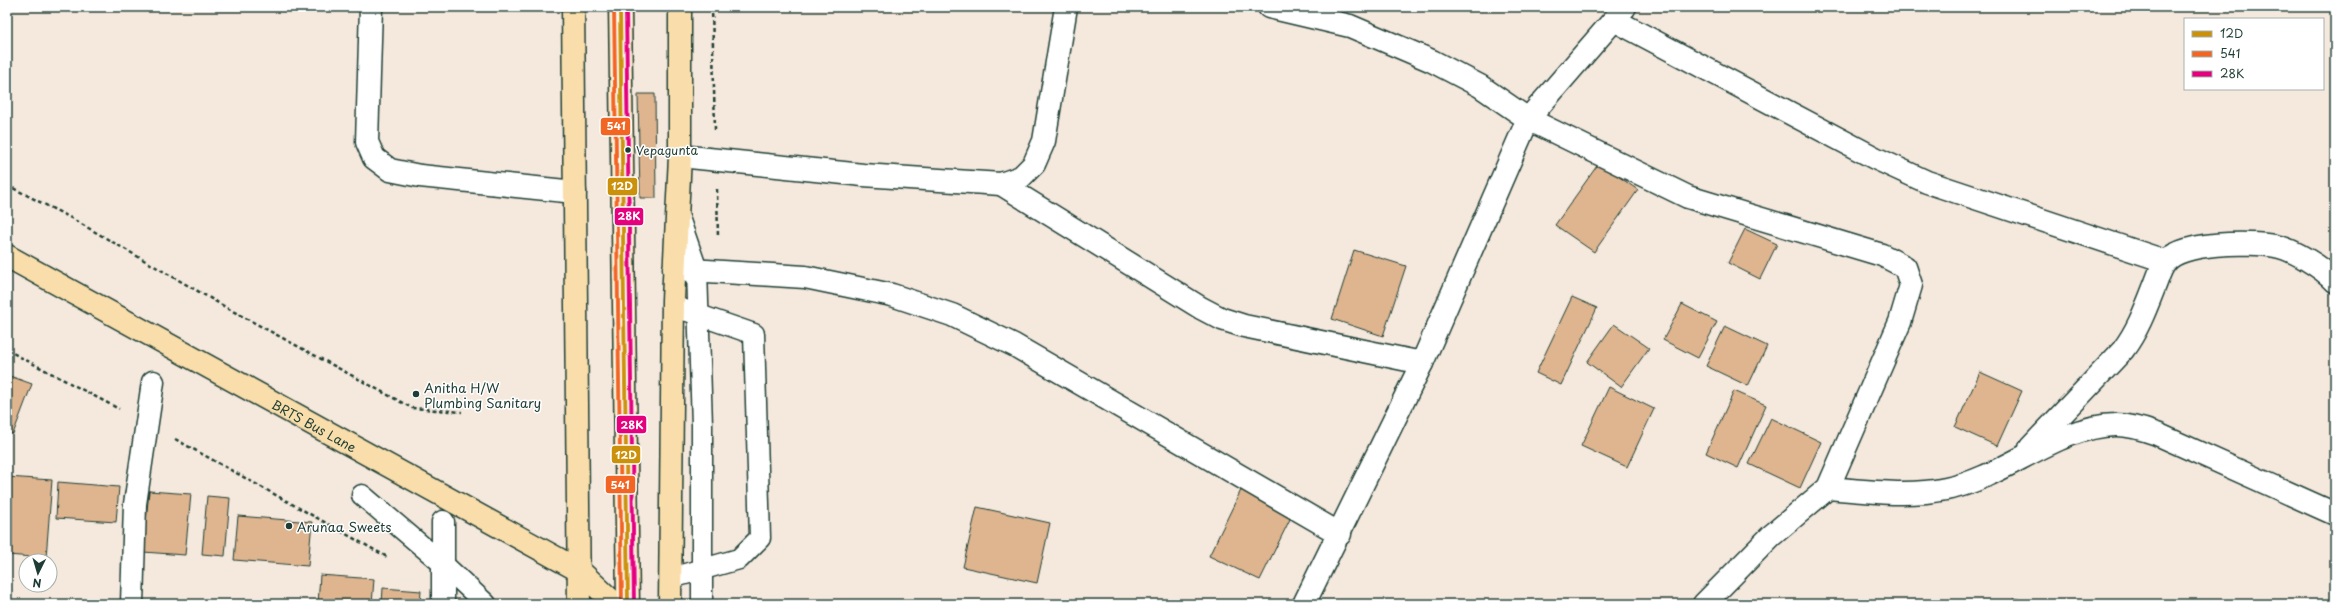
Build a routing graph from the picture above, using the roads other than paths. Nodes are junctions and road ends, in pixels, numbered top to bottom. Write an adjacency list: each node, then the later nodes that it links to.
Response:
1 (371, 7): 11 (street)
2 (573, 7): 11 (main road)
3 (620, 7): 37 (main road)
4 (680, 7): 9 (main road)
5 (1066, 7): 10 (street)
6 (1269, 7): 8 (street)
7 (1620, 13): 8 (street); 14 (street)
8 (1528, 119): 20 (street); 23 (street)
9 (680, 156): 10 (street); 12 (main road)
10 (1001, 184): 20 (street)
11 (576, 192): 30 (main road)
12 (677, 213): 15 (main road); 16 (lane)
13 (7, 256): 30 (main road, BRTS Bus Lane)
14 (2165, 261): 17 (street); 22 (street)
15 (674, 269): 16 (street); 18 (main road)
16 (697, 270): 19 (lane); 27 (street)
17 (2335, 281)
18 (673, 306): 19 (lane); 31 (main road)
19 (699, 316): 29 (lane); 29 (lane)
20 (1422, 364): 27 (street)
21 (153, 382): 32 (street)
22 (2021, 458): 23 (street); 25 (street)
23 (1828, 488): 41 (street)
24 (362, 495): 28 (lane)
25 (2335, 514)
26 (443, 522): 28 (street)
27 (1340, 534): 40 (street)
28 (443, 564): 33 (street); 34 (lane)
29 (701, 570): 31 (lane); 39 (lane)
30 (580, 571): 35 (main road); 36 (main road, BRTS Bus Lane)
31 (671, 578): 38 (main road)
32 (132, 604)
33 (443, 604)
34 (486, 604)
35 (579, 604)
36 (615, 604)
37 (628, 604)
38 (670, 604)
39 (702, 604)
40 (1304, 604)
41 (1704, 604)

